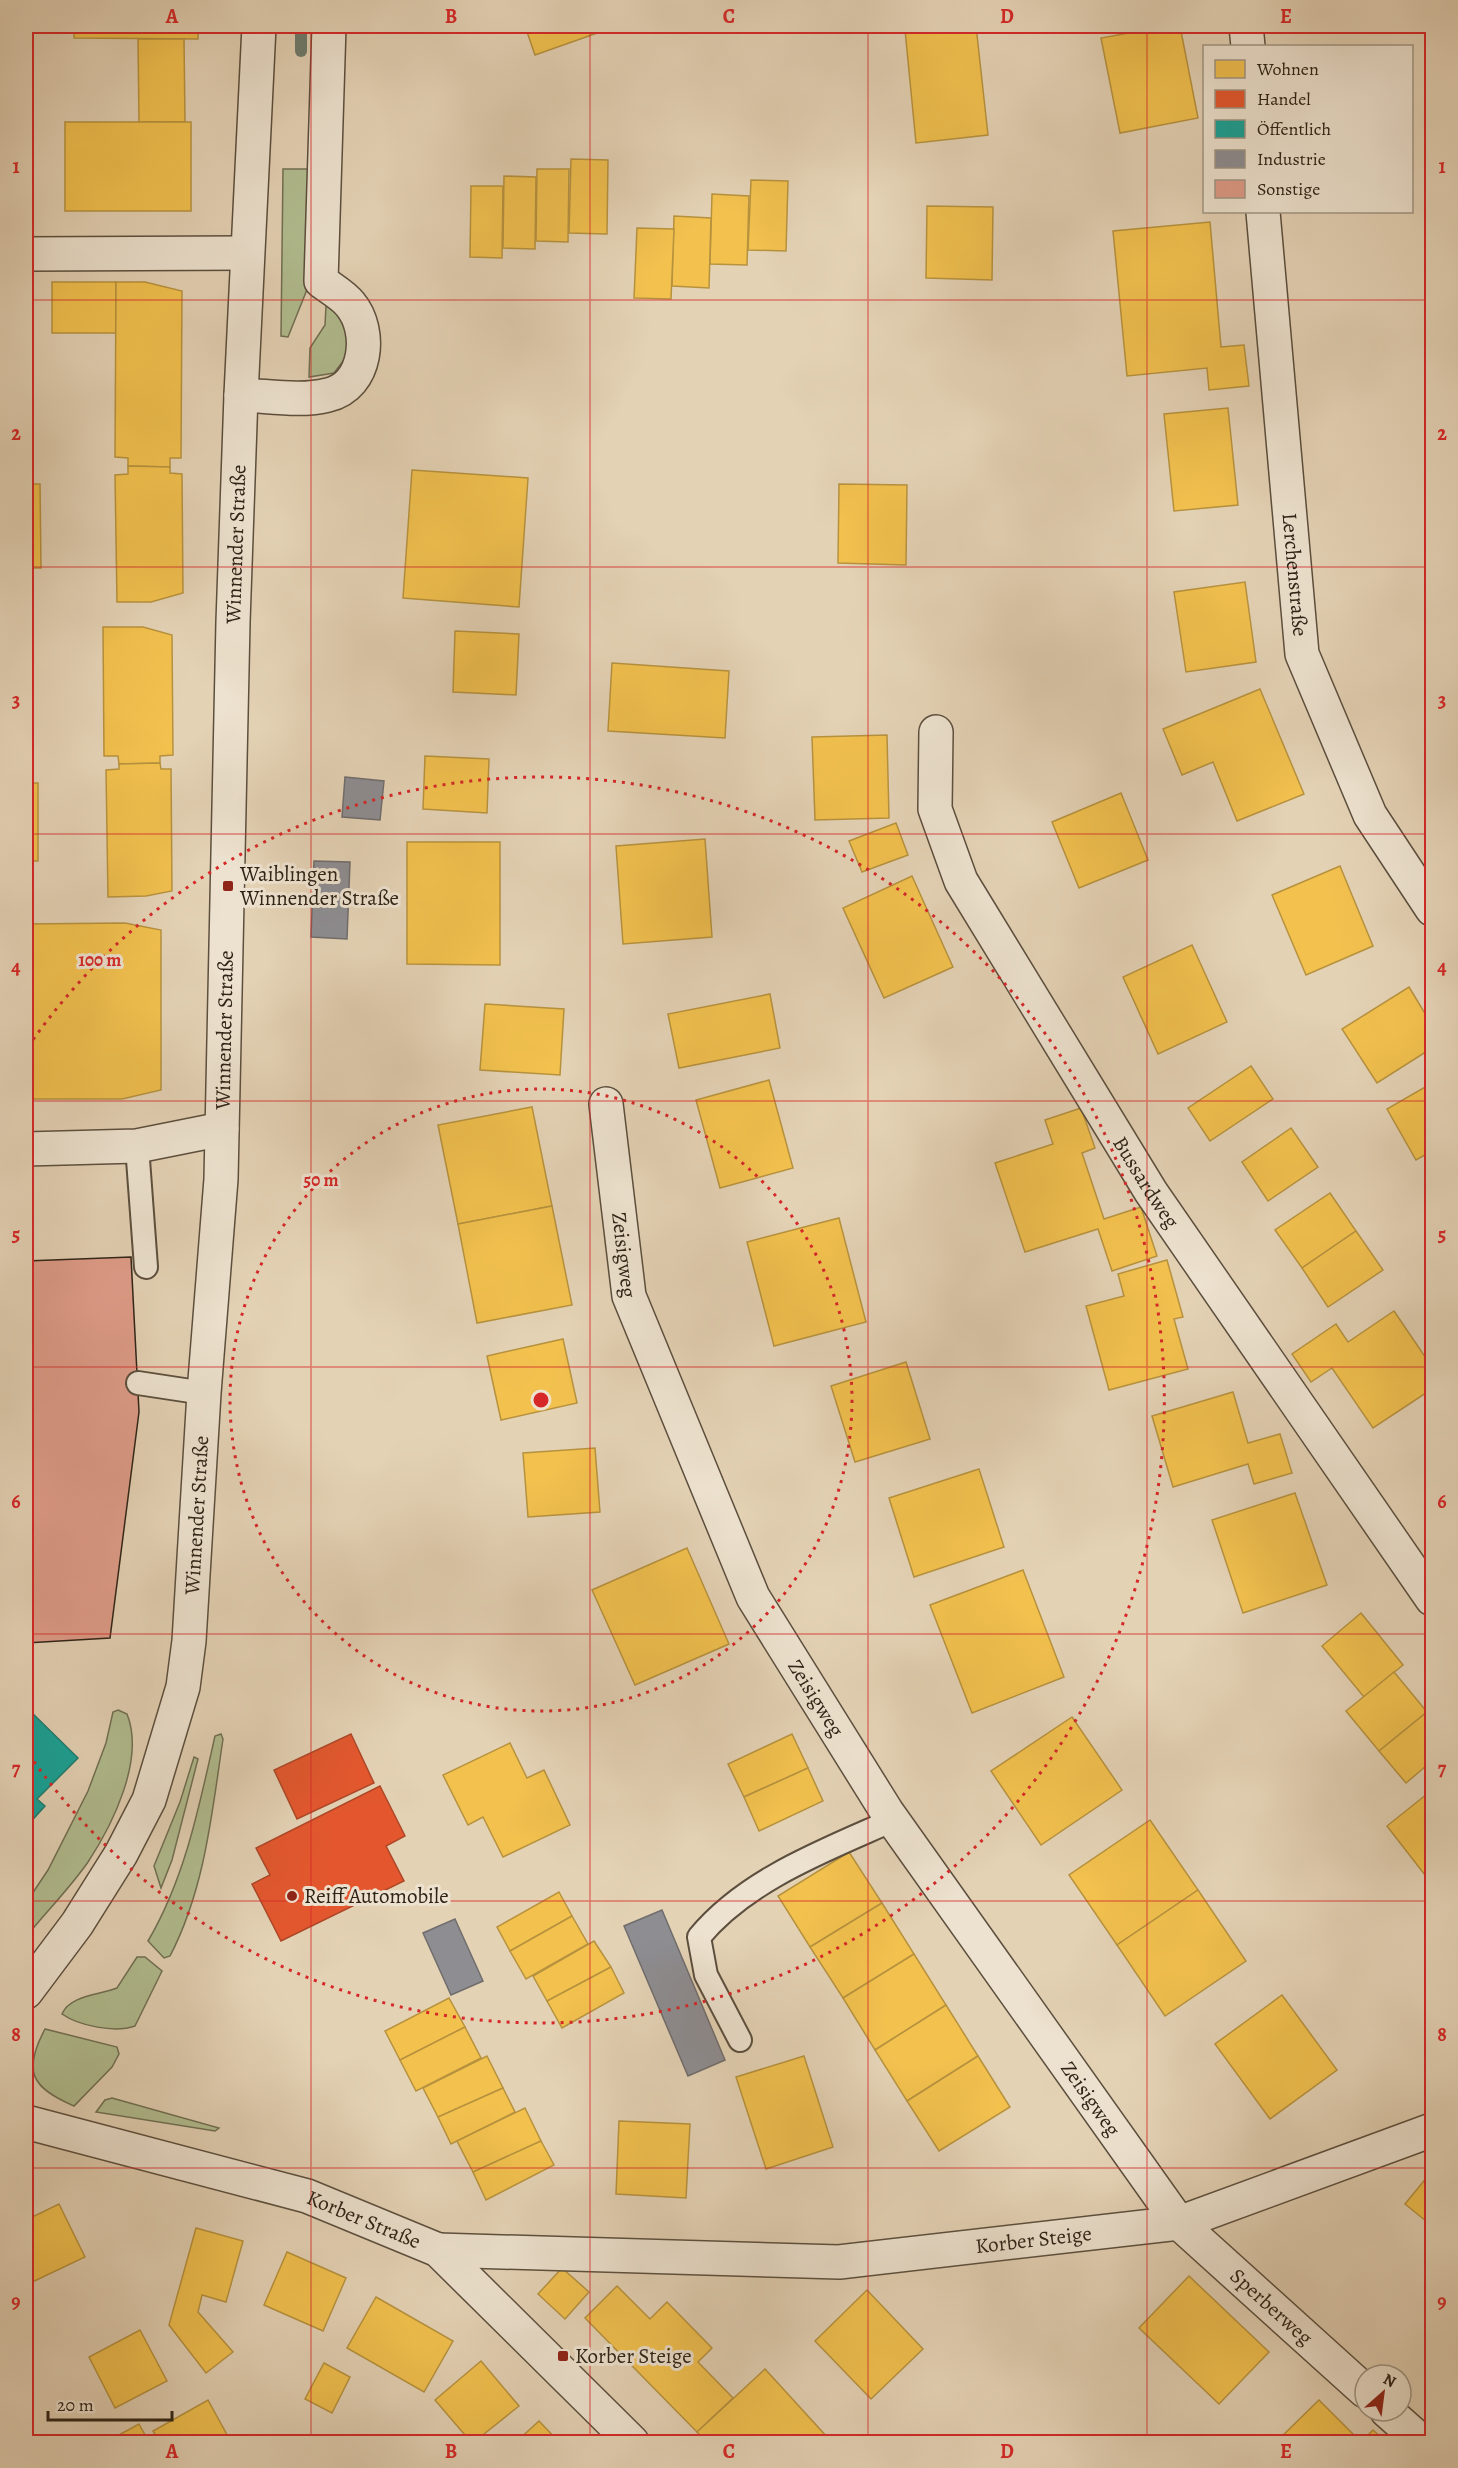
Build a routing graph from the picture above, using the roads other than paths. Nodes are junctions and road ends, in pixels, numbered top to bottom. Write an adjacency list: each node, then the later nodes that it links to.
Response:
1 (259, 26): 6 (street, Winnender Straße)
2 (329, 26): 8 (street)
3 (1246, 26): 4 (street)
4 (1248, 45)
5 (1263, 213): 10 (street, Lerchenstraße)
6 (247, 253): 7 (street); 8 (street, Winnender Straße)
7 (26, 254)
8 (241, 395): 12 (street, Winnender Straße)
9 (936, 732): 18 (street, Bussardweg)
10 (1432, 909)
11 (606, 1104): 19 (street, Zeisigweg)
12 (222, 1129): 13 (street); 17 (street, Winnender Straße)
13 (138, 1146): 14 (street); 15 (lane)
14 (26, 1149)
15 (146, 1267)
16 (138, 1383): 17 (lane)
17 (204, 1393): 20 (street, Winnender Straße)
18 (1432, 1599)
19 (893, 1820): 21 (lane); 24 (street, Zeisigweg)
20 (26, 1992)
21 (740, 2040)
22 (26, 2122): 25 (street, Korber Straße)
23 (1432, 2130): 24 (street, Korber Steige)
24 (1179, 2223): 25 (street, Korber Steige); 26 (street, Sperberweg)
25 (438, 2250): 28 (street, Korber Straße)
26 (1353, 2380)
27 (1401, 2423): 29 (street)
28 (632, 2442)
29 (1422, 2442)

